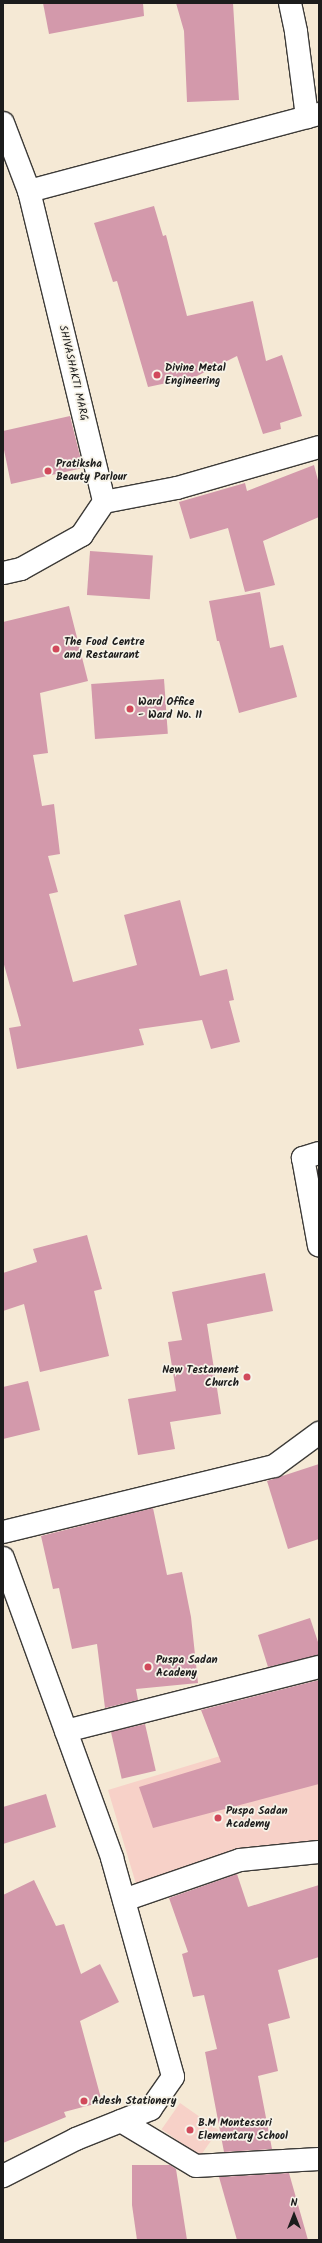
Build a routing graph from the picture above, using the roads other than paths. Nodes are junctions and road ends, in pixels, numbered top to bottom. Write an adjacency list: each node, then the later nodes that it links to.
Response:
1 (290, 3): 2 (street)
2 (313, 116): 4 (street)
3 (3, 123): 4 (street, SHIVASHAKTI MARG)
4 (30, 191): 6 (street, SHIVASHAKTI MARG)
5 (319, 447): 6 (street)
6 (104, 502): 7 (street)
7 (3, 573)
8 (319, 1153): 9 (street)
9 (319, 1246)
10 (319, 1433): 11 (street)
11 (3, 1532)
12 (3, 1558): 14 (street)
13 (319, 1667): 14 (street)
14 (66, 1730): 16 (street)
15 (319, 1852): 16 (street)
16 (124, 1900): 17 (street)
17 (121, 2121): 18 (street); 19 (street)
18 (319, 2159)
19 (3, 2176)

